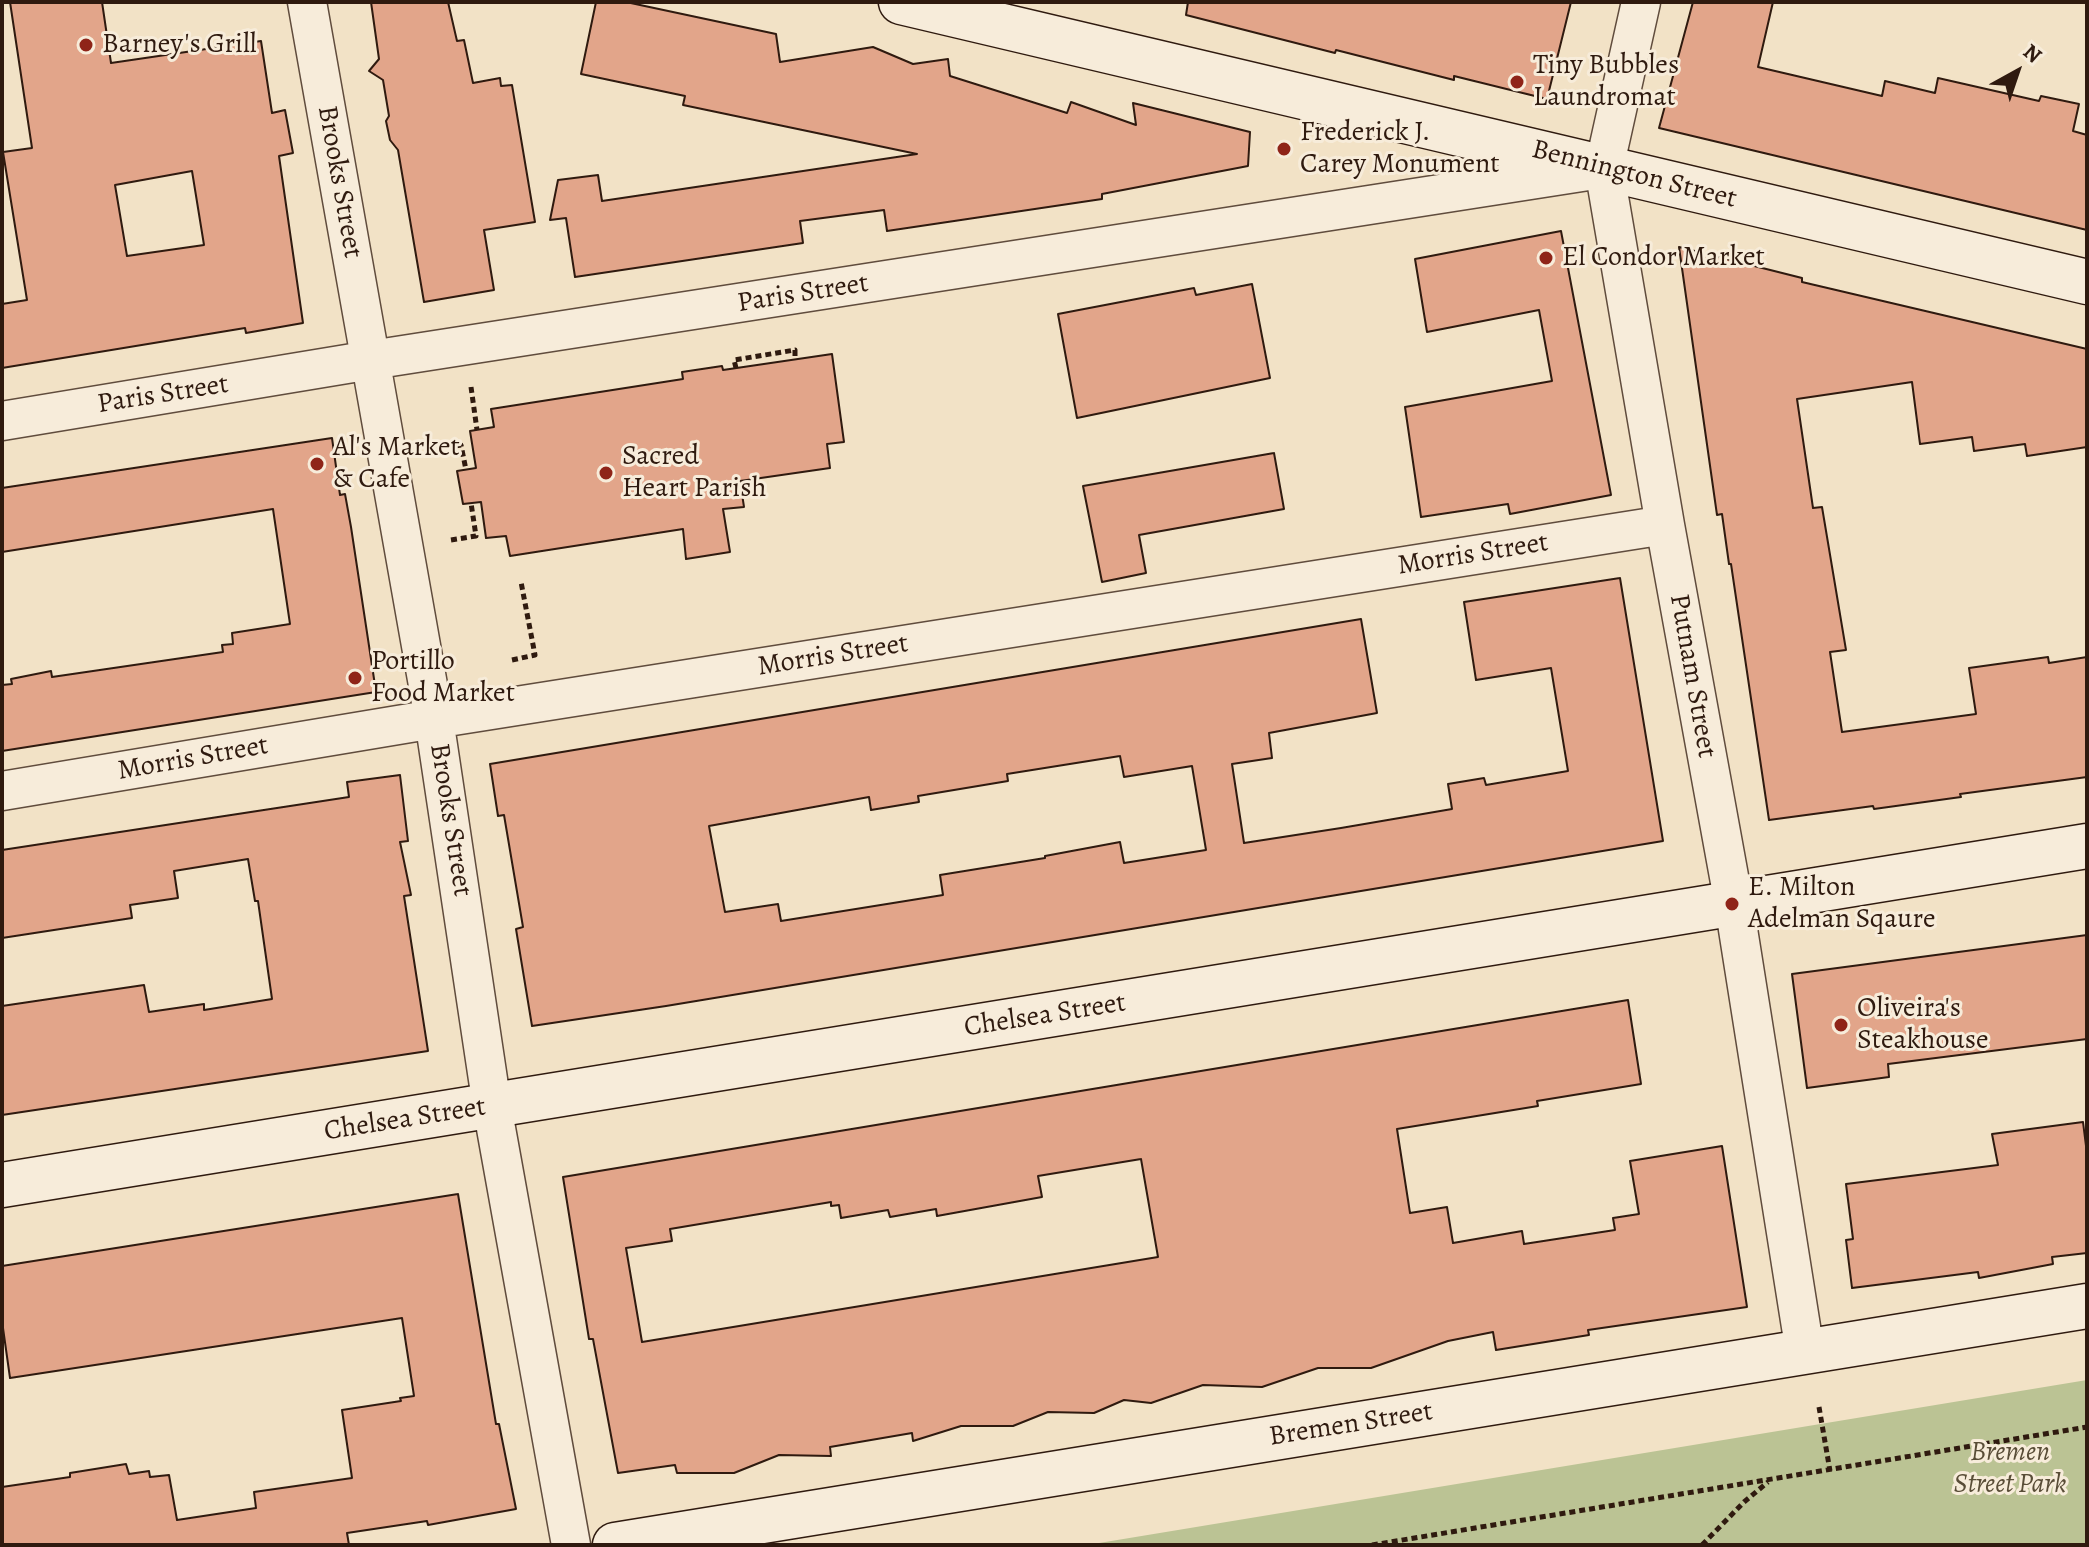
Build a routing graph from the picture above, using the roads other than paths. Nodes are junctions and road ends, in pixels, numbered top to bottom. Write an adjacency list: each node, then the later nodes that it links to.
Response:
1 (307, 2): 6 (street, Brooks Street)
2 (901, 2): 4 (main road, Bennington Street)
3 (1641, 2): 4 (street, Putnam Street)
4 (1604, 168): 5 (main road, Bennington Street); 6 (street, Paris Street); 8 (street, Putnam Street)
5 (2087, 282)
6 (371, 360): 7 (street, Paris Street); 9 (street, Brooks Street)
7 (2, 421)
8 (1665, 525): 9 (street, Morris Street); 12 (street, Putnam Street)
9 (434, 719): 10 (street, Morris Street); 13 (street, Brooks Street)
10 (2, 791)
11 (2087, 846): 12 (main road, Chelsea Street)
12 (1734, 904): 13 (main road, Chelsea Street); 16 (street, Putnam Street)
13 (492, 1106): 14 (main road, Chelsea Street); 17 (street, Brooks Street)
14 (2, 1185)
15 (2087, 1306): 16 (main road, Bremen Street)
16 (1805, 1352): 18 (main road, Bremen Street)
17 (571, 1545)
18 (615, 1545)

